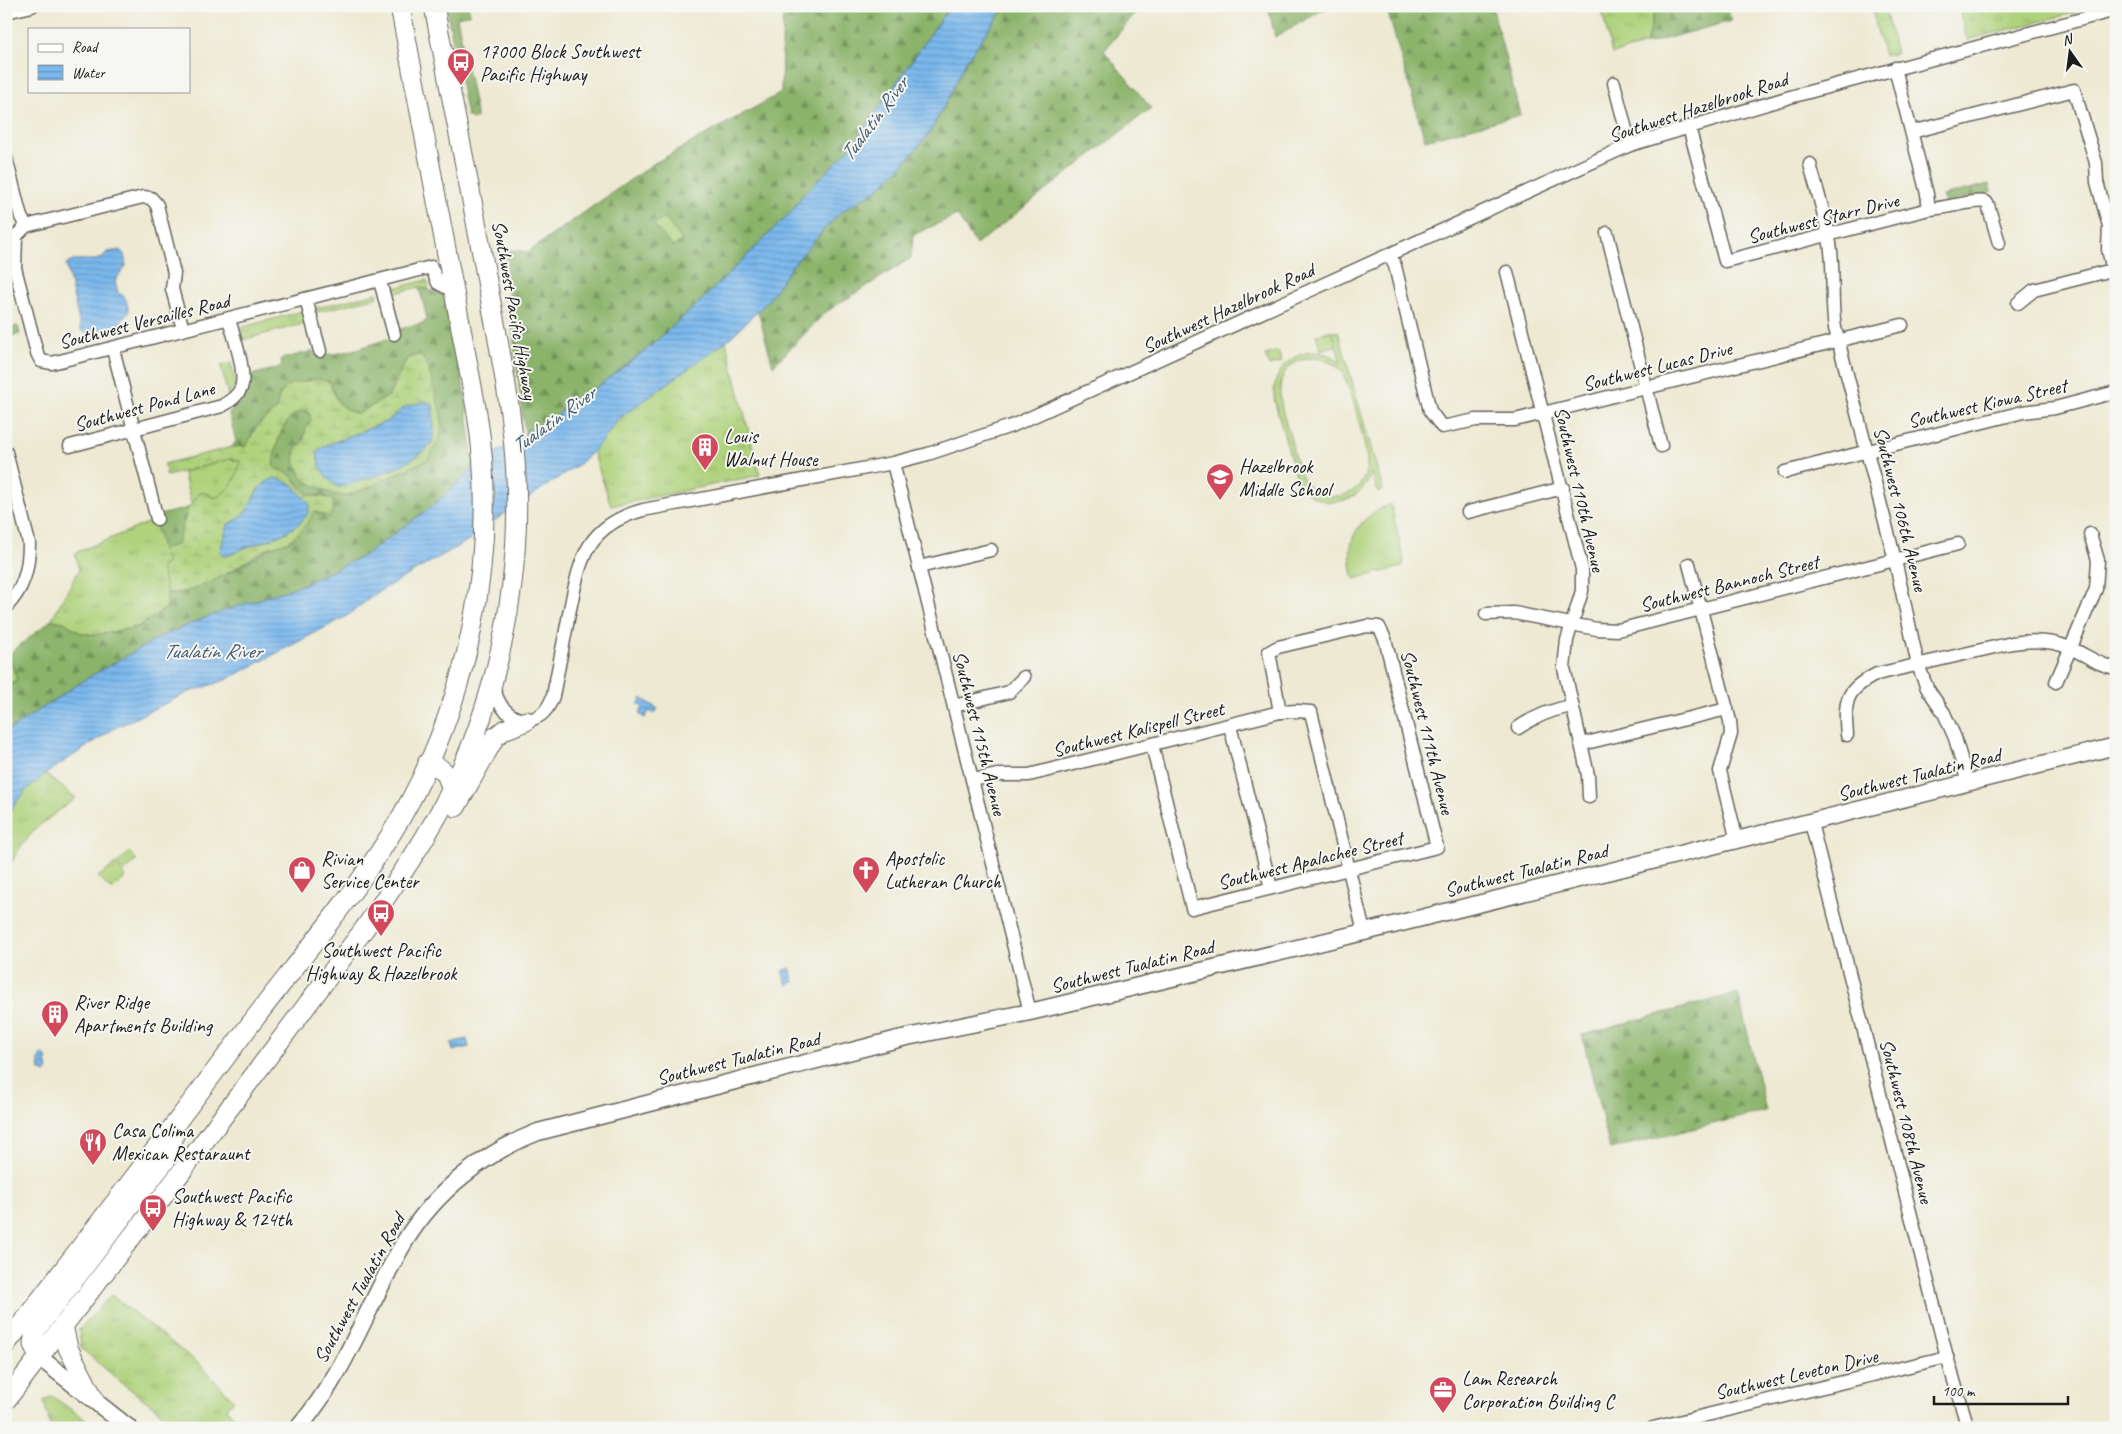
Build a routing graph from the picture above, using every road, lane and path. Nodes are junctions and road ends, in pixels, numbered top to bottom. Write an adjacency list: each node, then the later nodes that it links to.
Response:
1 (32, 6): 5 (street)
2 (400, 6): 22 (highway)
3 (434, 6): 60 (highway, Southwest Pacific Highway)
4 (2116, 8): 6 (street, Southwest Hazelbrook Road)
5 (6, 12)
6 (1895, 68): 8 (street, Southwest Hazelbrook Road); 9 (street)
7 (1614, 83): 10 (street)
8 (1689, 127): 10 (street, Southwest Hazelbrook Road); 16 (street, Southwest Starr Drive)
9 (1912, 132): 13 (street); 19 (street)
10 (1630, 145): 18 (street, Southwest Hazelbrook Road)
11 (6, 158): 14 (street)
12 (1810, 164): 16 (street, Southwest 106th Avenue)
13 (1928, 209): 16 (street, Southwest Starr Drive); 17 (street, Southwest Starr Drive)
14 (26, 226): 26 (street); 30 (street, Southwest Versailles Road)
15 (1607, 233): 32 (street)
16 (1828, 236): 29 (street, Southwest 106th Avenue)
17 (1999, 243)
18 (1390, 255): 34 (street, Southwest Lucas Drive); 40 (street, Southwest Hazelbrook Road)
19 (2115, 270): 24 (street)
20 (1507, 272): 34 (street, Southwest 110th Avenue)
21 (380, 281): 22 (street, Southwest Versailles Road); 23 (street, Southwest Versailles Road); 28 (street)
22 (453, 291): 72 (highway)
23 (306, 299): 25 (street, Southwest Versailles Road); 31 (street)
24 (2018, 303)
25 (229, 319): 30 (street, Southwest Versailles Road); 35 (street, Southwest Pond Lane)
26 (181, 322)
27 (1902, 325): 29 (street, Southwest Lucas Drive)
28 (394, 334)
29 (1840, 340): 32 (street, Southwest Lucas Drive); 38 (street, Southwest 106th Avenue)
30 (112, 350): 35 (street)
31 (320, 351)
32 (1646, 389): 34 (street, Southwest Lucas Drive); 37 (street)
33 (2116, 392): 38 (street, Southwest Kiowa Street)
34 (1544, 412): 42 (street, Southwest 110th Avenue)
35 (133, 430): 36 (street, Southwest Pond Lane); 44 (street)
36 (70, 446)
37 (1661, 446)
38 (1867, 450): 41 (street, Southwest Kiowa Street); 48 (street, Southwest 106th Avenue)
39 (6, 452): 51 (street)
40 (893, 463): 50 (street, Southwest 115th Avenue); 65 (street, Southwest Hazelbrook Road)
41 (1785, 472)
42 (1562, 488): 43 (street); 54 (street, Southwest 110th Avenue)
43 (1468, 512)
44 (157, 519)
45 (2090, 534): 55 (street)
46 (1958, 544): 48 (street, Southwest Bannoch Street)
47 (990, 550): 50 (street)
48 (1894, 560): 52 (street, Southwest Bannoch Street); 56 (street, Southwest 106th Avenue)
49 (1689, 564): 52 (street)
50 (919, 567): 61 (street, Southwest 115th Avenue)
51 (6, 607)
52 (1702, 609): 54 (street, Southwest Bannoch Street); 63 (street)
53 (1486, 614): 54 (street, Southwest Bannoch Street)
54 (1572, 623): 62 (street, Southwest 110th Avenue)
55 (2070, 648): 56 (street); 57 (street); 59 (street)
56 (1918, 665): 68 (street); 74 (street, Southwest 106th Avenue)
57 (2116, 668)
58 (1024, 677): 61 (street)
59 (2056, 682)
60 (492, 684): 65 (street); 75 (highway, Southwest Pacific Highway)
61 (954, 706): 73 (street, Southwest 115th Avenue)
62 (1571, 706): 67 (street); 69 (street, Southwest 110th Avenue)
63 (1726, 709): 69 (street); 78 (street)
64 (1280, 712): 66 (street, Southwest Kalispell Street); 80 (street, Southwest 111th Avenue); 81 (street, Southwest Kalispell Street)
65 (526, 721): 79 (highway)
66 (1230, 726): 70 (street, Southwest Kalispell Street); 82 (street)
67 (1518, 728)
68 (1847, 735)
69 (1582, 744): 76 (street, Southwest 110th Avenue)
70 (1152, 745): 73 (street, Southwest Kalispell Street); 82 (street, Southwest Apalachee Street)
71 (2116, 746): 74 (main road, Southwest Tualatin Road)
72 (428, 762): 75 (highway); 85 (highway)
73 (973, 780): 84 (street, Southwest 115th Avenue)
74 (1968, 783): 77 (main road, Southwest Tualatin Road)
75 (451, 791): 79 (highway, Southwest Pacific Highway)
76 (1589, 797)
77 (1811, 822): 78 (main road, Southwest Tualatin Road); 90 (street, Southwest 108th Avenue)
78 (1737, 840): 83 (main road, Southwest Tualatin Road)
79 (423, 842): 86 (highway, Southwest Pacific Highway)
80 (1437, 847): 81 (street, Southwest Apalachee Street)
81 (1349, 870): 82 (street, Southwest Apalachee Street); 83 (street)
82 (1271, 888)
83 (1364, 932): 84 (main road, Southwest Tualatin Road)
84 (1030, 1012): 94 (main road, Southwest Tualatin Road)
85 (175, 1125): 87 (highway); 89 (highway)
86 (63, 1325): 89 (highway, Southwest Pacific Highway); 91 (highway)
87 (6, 1344)
88 (6, 1351): 89 (highway)
89 (39, 1357): 91 (main road); 92 (highway, Southwest Pacific Highway)
90 (1947, 1357): 95 (street, Southwest Leveton Drive); 96 (street, Southwest 108th Avenue)
91 (94, 1399): 93 (main road)
92 (6, 1400)
93 (129, 1428)
94 (298, 1428)
95 (1653, 1428)
96 (1968, 1428)

